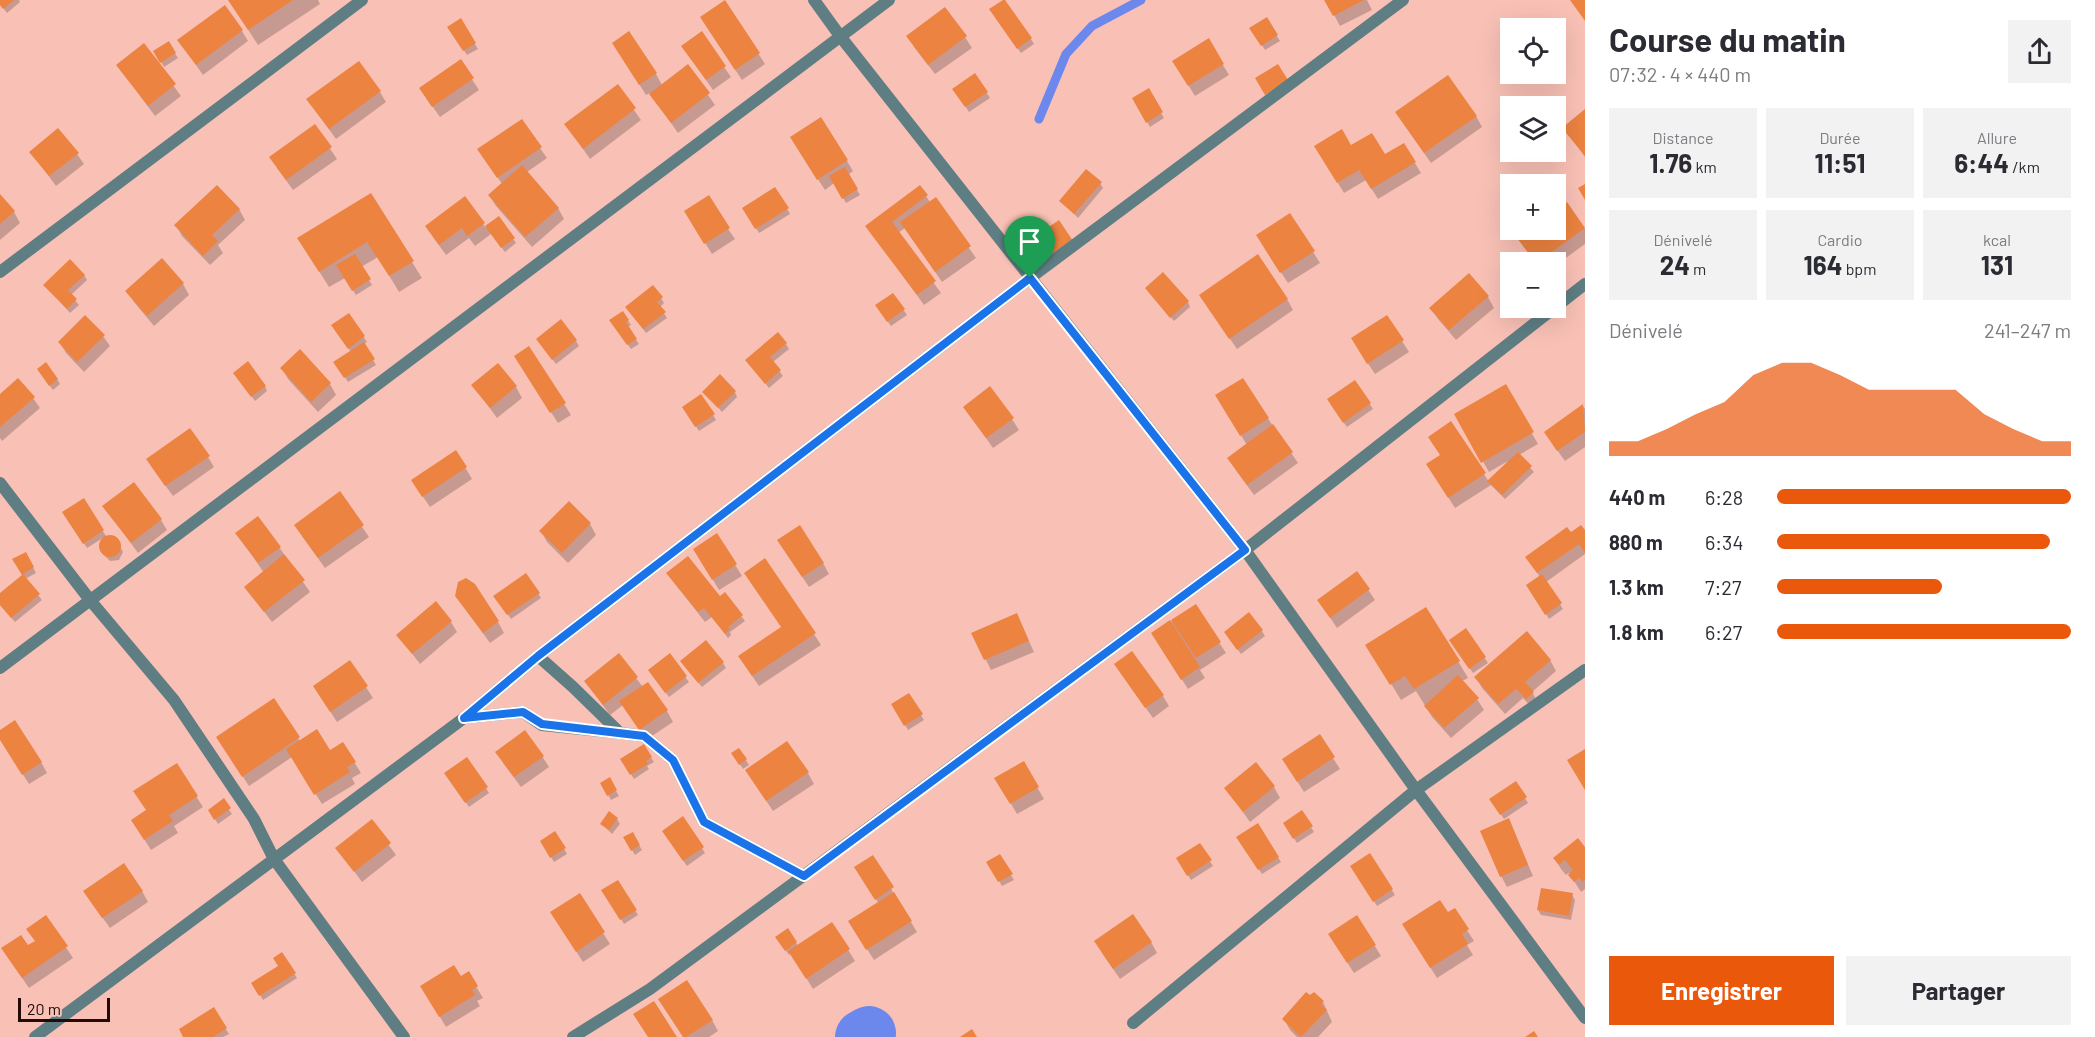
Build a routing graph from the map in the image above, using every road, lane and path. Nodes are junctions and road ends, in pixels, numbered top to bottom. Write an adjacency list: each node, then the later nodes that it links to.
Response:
1 (362, 0): 6 (street)
2 (814, 0): 5 (street)
3 (889, 0): 5 (street)
4 (1403, 0): 7 (street)
5 (840, 36): 7 (street); 11 (street)
6 (0, 272)
7 (1030, 278): 10 (street); 12 (street)
8 (1585, 284): 10 (street)
9 (0, 483): 11 (street)
10 (1245, 550): 17 (street); 19 (street)
11 (90, 600): 13 (street); 18 (street)
12 (538, 656): 15 (street); 16 (street)
13 (0, 668)
14 (1585, 670): 17 (street)
15 (464, 718): 16 (street); 18 (street)
16 (620, 734): 19 (street)
17 (1416, 790): 20 (street); 21 (street)
18 (274, 859): 22 (street); 23 (street)
19 (804, 876): 24 (street)
20 (1585, 1018)
21 (1133, 1023)
22 (35, 1037)
23 (404, 1037)
24 (573, 1037)

